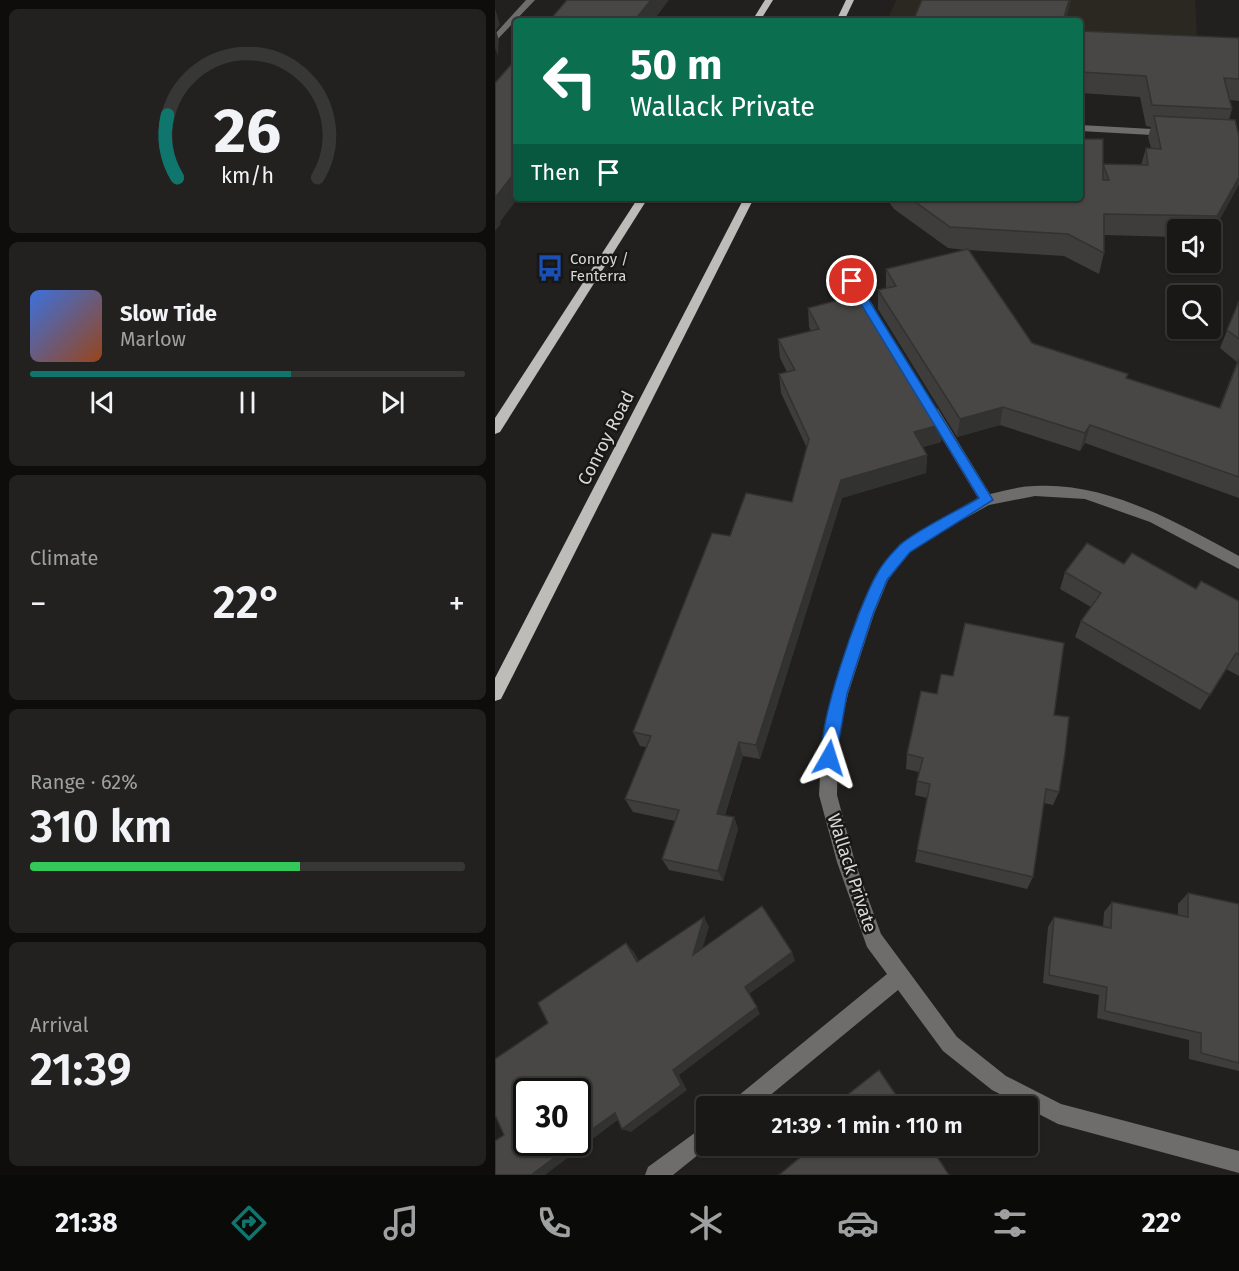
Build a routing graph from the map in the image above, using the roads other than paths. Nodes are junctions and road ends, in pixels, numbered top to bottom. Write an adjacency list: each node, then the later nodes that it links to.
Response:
1 (531, 0): 4 (street)
2 (769, 0): 5 (main road)
3 (850, 0): 6 (main road)
4 (514, 18)
5 (758, 18)
6 (841, 18)
7 (513, 20): 8 (street)
8 (495, 39)
9 (1083, 128): 10 (street)
10 (1182, 134)
11 (641, 201): 16 (main road)
12 (747, 201): 19 (main road, Conroy Road)
13 (840, 262): 14 (street)
14 (876, 321)
15 (925, 400): 17 (street)
16 (495, 429)
17 (986, 500): 18 (street, Wallack Private); 20 (street, Wallack Private)
18 (1239, 563)
19 (495, 694)
20 (900, 976): 21 (street); 23 (street, Wallack Private)
21 (753, 1096)
22 (696, 1143): 24 (street)
23 (1239, 1162)
24 (656, 1175)

